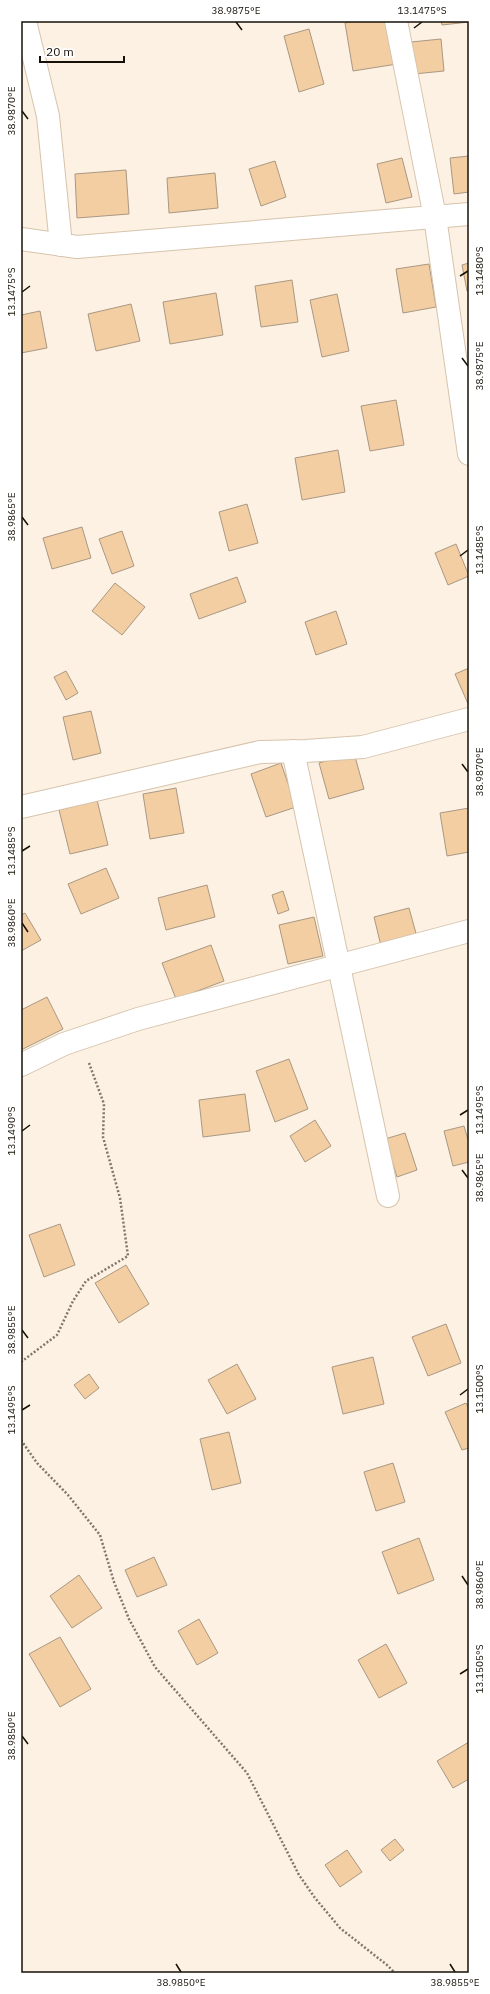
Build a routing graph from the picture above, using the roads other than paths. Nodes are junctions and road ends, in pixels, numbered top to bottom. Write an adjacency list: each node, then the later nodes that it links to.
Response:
1 (25, 21): 6 (street)
2 (396, 21): 4 (street)
3 (469, 214): 4 (street)
4 (434, 217): 6 (street); 7 (street)
5 (21, 239): 6 (street)
6 (61, 245)
7 (469, 454)
8 (469, 719): 9 (street)
9 (293, 751): 10 (street); 12 (street)
10 (21, 807)
11 (469, 931): 12 (street)
12 (337, 965): 13 (street); 14 (street)
13 (21, 1065)
14 (388, 1196)

